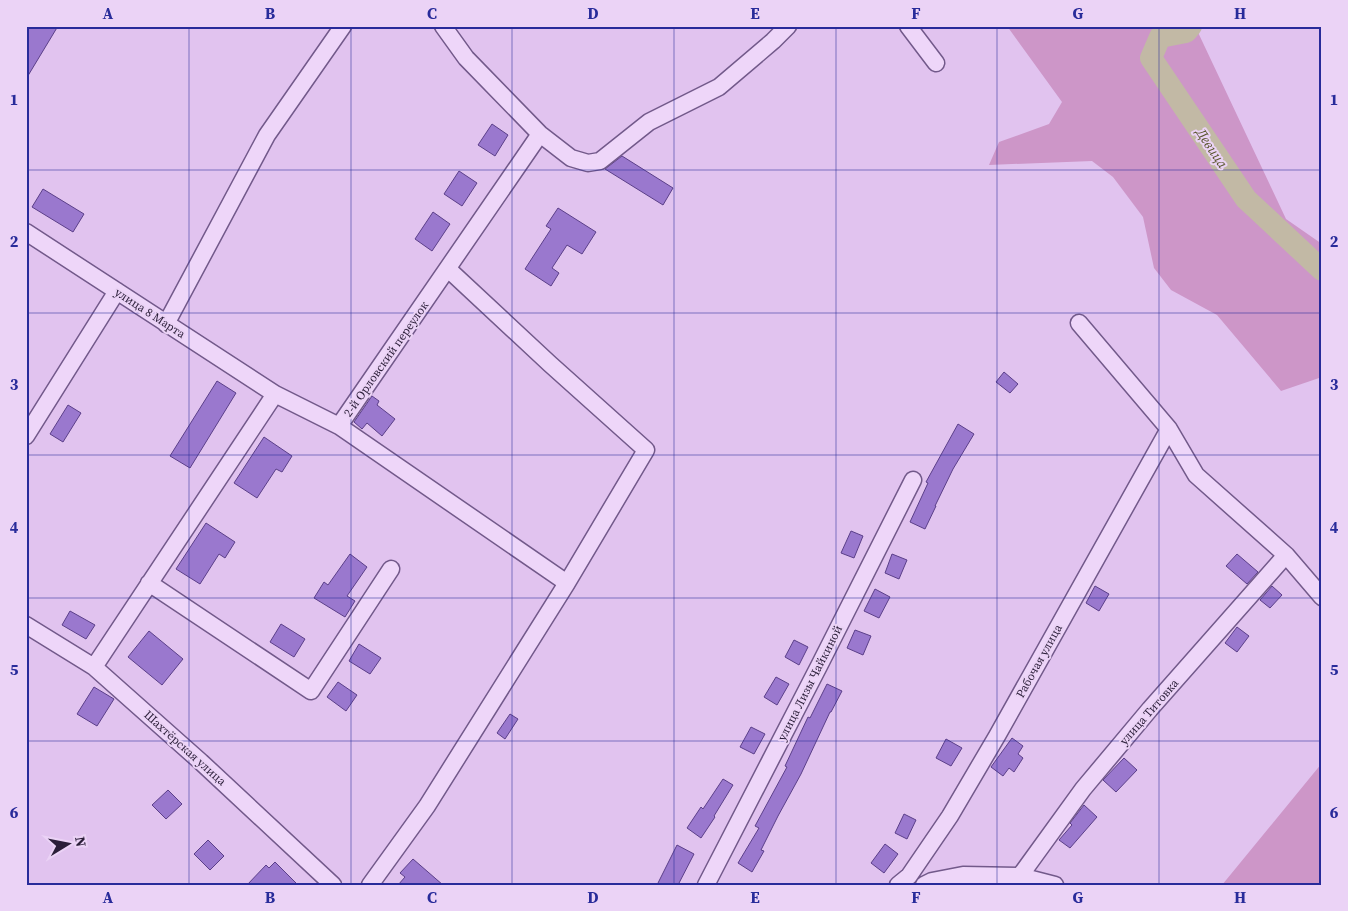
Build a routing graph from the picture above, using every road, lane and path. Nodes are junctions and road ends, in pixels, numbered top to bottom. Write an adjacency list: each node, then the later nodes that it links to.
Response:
1 (343, 26): 11 (street)
2 (443, 26): 6 (street)
3 (788, 26): 6 (street)
4 (908, 26): 5 (street)
5 (936, 63)
6 (540, 134): 8 (street, 2-й Орловский переулок)
7 (26, 232): 9 (street, улица 8 Марта)
8 (448, 269): 13 (street, 2-й Орловский переулок); 19 (street)
9 (117, 291): 11 (street, улица 8 Марта); 15 (street)
10 (1079, 323): 14 (street)
11 (166, 324): 12 (street, улица 8 Марта)
12 (275, 394): 13 (street, 2-й Орловский переулок); 20 (street)
13 (339, 426): 19 (street)
14 (1169, 429): 17 (street); 28 (street, Рабочая улица)
15 (26, 436)
16 (912, 480): 27 (street, улица Лизы Чайкиной)
17 (1286, 555): 21 (street); 24 (street, улица Титовка)
18 (391, 569): 20 (street)
19 (567, 582): 26 (street)
20 (149, 583): 23 (street)
21 (1322, 596)
22 (26, 625): 23 (street, Шахтёрская улица)
23 (94, 667): 25 (street, Шахтёрская улица)
24 (1020, 876): 29 (street); 30 (street)
25 (333, 885)
26 (370, 885)
27 (706, 885)
28 (898, 885)
29 (924, 885)
30 (1054, 885)

